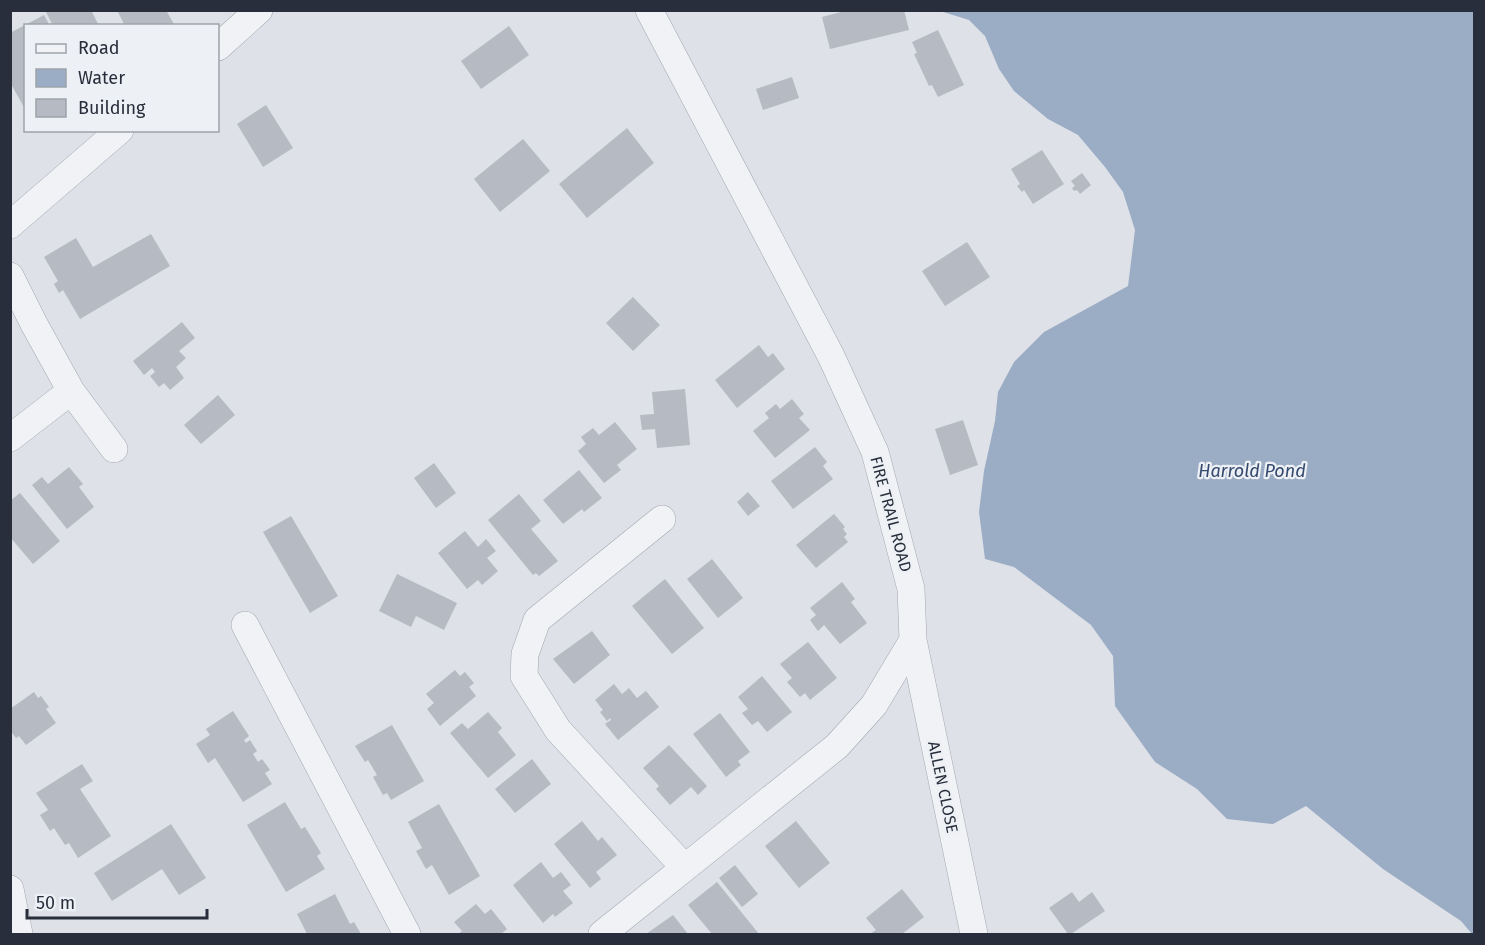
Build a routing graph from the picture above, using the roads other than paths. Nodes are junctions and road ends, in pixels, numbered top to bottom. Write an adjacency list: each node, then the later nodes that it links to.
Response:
1 (260, 10): 3 (street)
2 (649, 10): 12 (street, FIRE TRAIL ROAD)
3 (219, 46)
4 (118, 132): 5 (street)
5 (10, 225)
6 (10, 276): 7 (street)
7 (71, 391): 8 (street); 9 (street)
8 (10, 438)
9 (114, 449)
10 (662, 519): 13 (street)
11 (245, 625): 16 (street)
12 (913, 640): 13 (street); 18 (street, ALLEN CLOSE)
13 (684, 867): 17 (street)
14 (10, 889): 15 (street)
15 (19, 934)
16 (407, 934)
17 (602, 934)
18 (974, 934)

